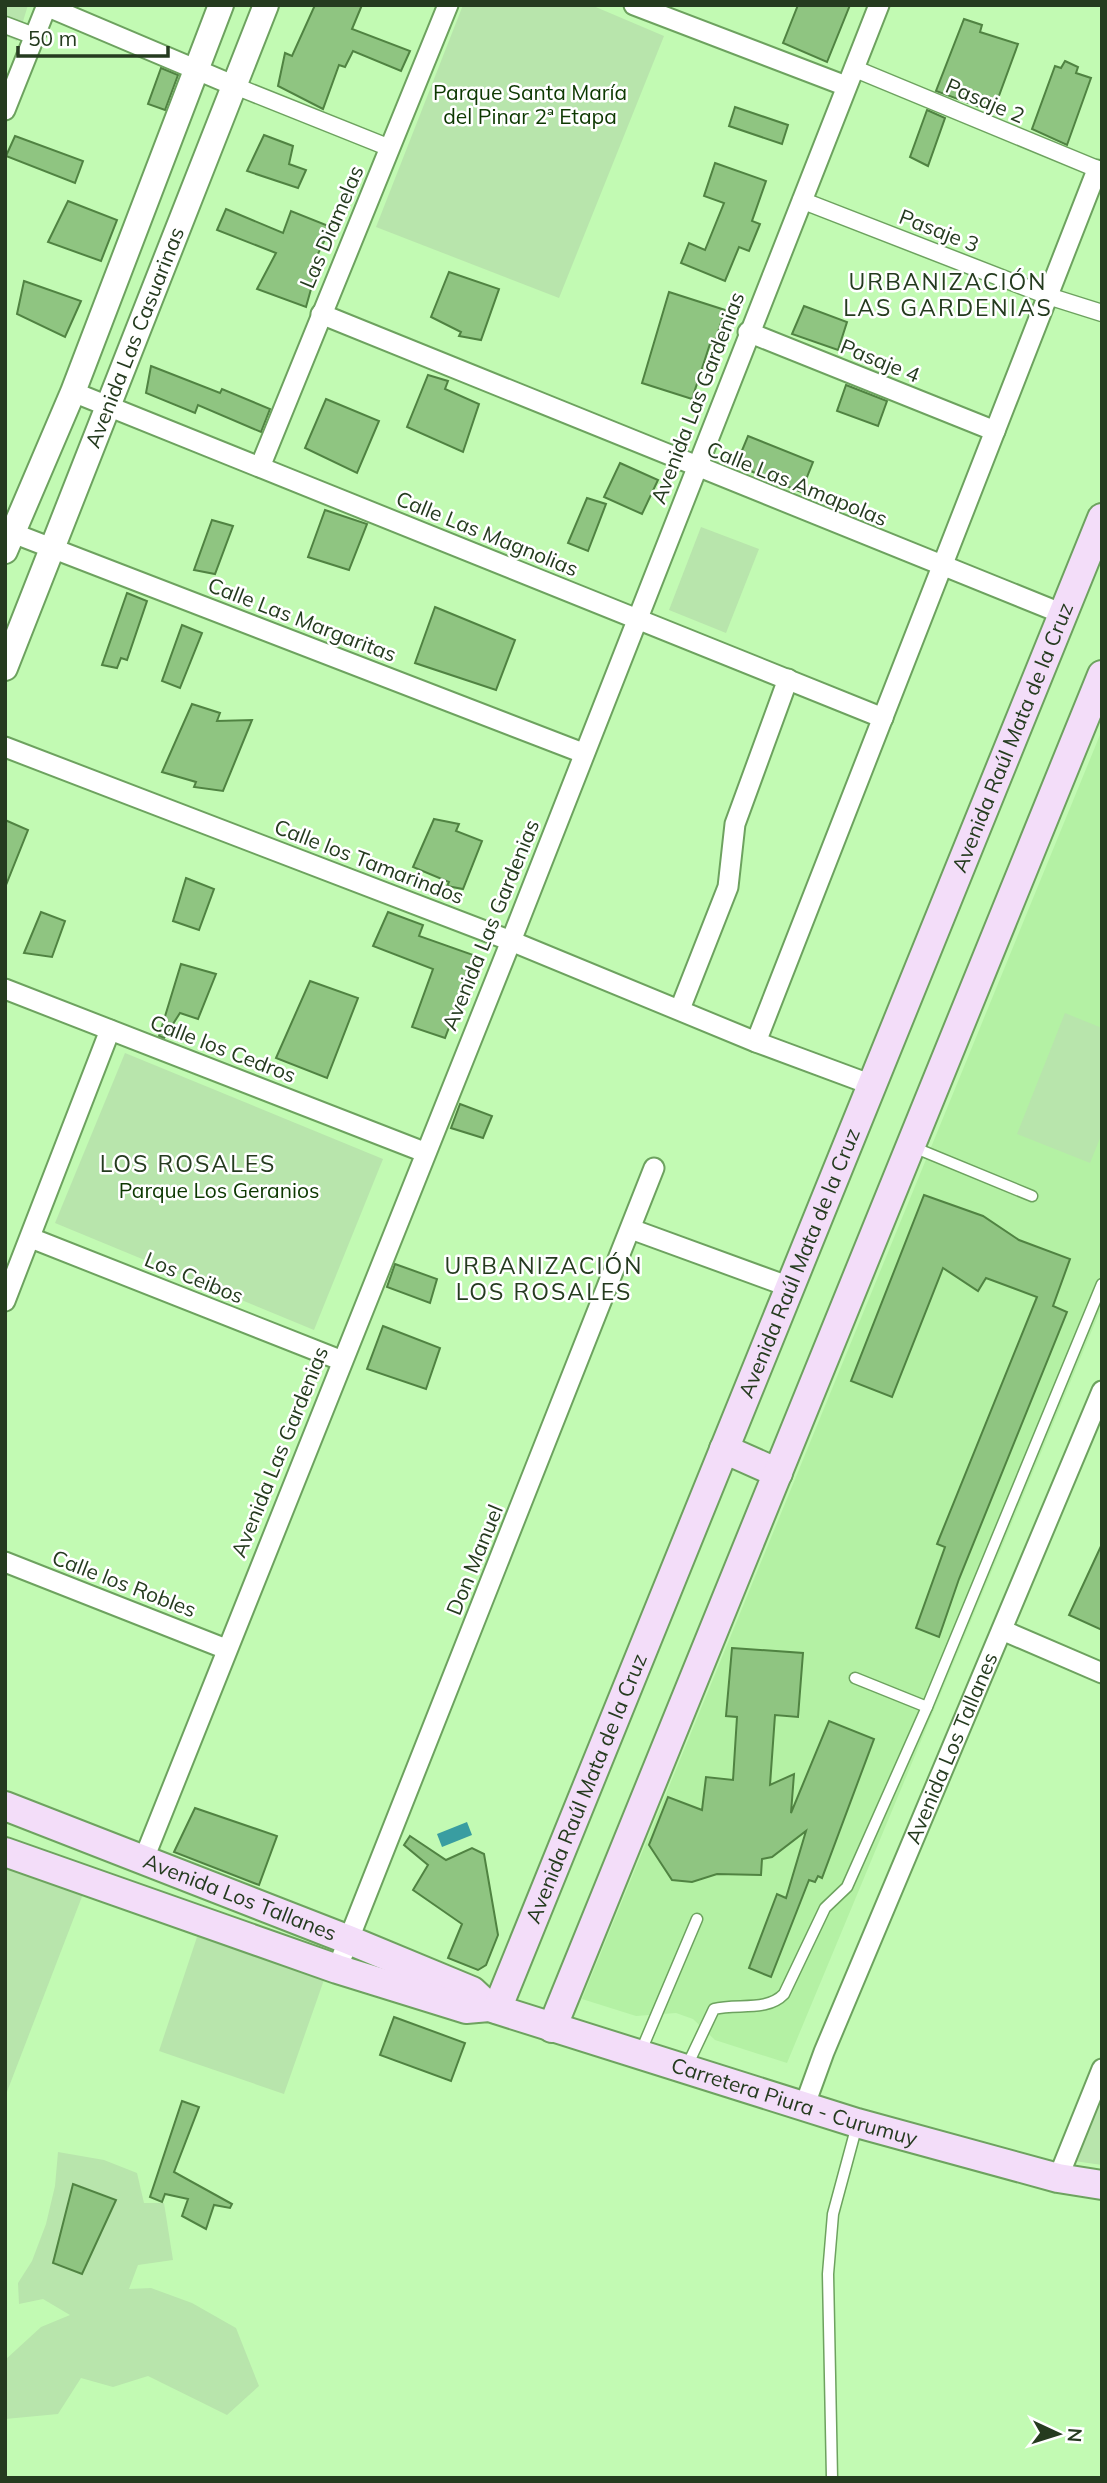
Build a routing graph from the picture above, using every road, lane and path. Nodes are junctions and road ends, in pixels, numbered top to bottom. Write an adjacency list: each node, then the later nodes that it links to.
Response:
1 (221, 5): 9 (street, Avenida Las Casuarinas)
2 (267, 5): 11 (street, Avenida Las Casuarinas)
3 (448, 5): 13 (street, Las Diamelas)
4 (634, 5): 10 (street)
5 (879, 5): 10 (street, Avenida Las Gardenias)
6 (47, 6): 8 (street); 9 (street)
7 (5, 25): 8 (street)
8 (34, 36): 12 (street)
9 (196, 68): 11 (street); 20 (street, Avenida Las Casuarinas)
10 (850, 77): 14 (street, Pasaje 2); 15 (street, Avenida Las Gardenias)
11 (235, 86): 13 (street); 21 (street, Avenida Las Casuarinas)
12 (5, 110)
13 (390, 148): 18 (street, Las Diamelas)
14 (1100, 166): 16 (street)
15 (801, 200): 16 (street, Pasaje 3); 19 (street, Avenida Las Gardenias)
16 (1048, 296): 17 (street, Pasaje 3); 22 (street)
17 (1102, 313)
18 (321, 314): 23 (street, Las Diamelas); 24 (street, Calle Las Amapolas)
19 (748, 332): 22 (street, Pasaje 4); 24 (street, Avenida Las Gardenias)
20 (73, 392): 21 (street, Calle Las Magnolias); 26 (street, Avenida Las Casuarinas)
21 (107, 406): 23 (street, Calle Las Magnolias); 27 (street, Avenida Las Casuarinas)
22 (995, 431): 28 (street)
23 (260, 467): 30 (street, Calle Las Magnolias)
24 (695, 468): 28 (street, Calle Las Amapolas); 30 (street, Avenida Las Gardenias)
25 (1102, 518): 29 (main road, Avenida Raúl Mata de la Cruz)
26 (8, 538): 27 (street, Calle Las Margaritas)
27 (51, 547): 31 (street, Avenida Las Casuarinas); 36 (street, Calle Las Margaritas)
28 (942, 566): 29 (street, Calle Las Amapolas); 34 (street)
29 (1063, 614): 42 (main road, Avenida Raúl Mata de la Cruz)
30 (637, 618): 33 (street, Calle Las Magnolias); 36 (street, Avenida Las Gardenias)
31 (5, 668)
32 (1102, 675): 43 (main road)
33 (788, 679): 34 (street, Calle Las Magnolias); 39 (street)
34 (883, 718): 41 (street)
35 (5, 747): 37 (street, Calle los Tamarindos)
36 (583, 753): 37 (street, Avenida Las Gardenias)
37 (511, 941): 39 (street, Calle los Tamarindos); 44 (street, Avenida Las Gardenias)
38 (5, 989): 40 (street, Calle los Cedros)
39 (680, 1009): 41 (street, Calle los Tamarindos)
40 (110, 1030): 44 (street, Calle los Cedros); 48 (street)
41 (756, 1042): 42 (street, Calle los Tamarindos)
42 (872, 1085): 50 (main road, Avenida Raúl Mata de la Cruz)
43 (910, 1146): 46 (lane); 55 (main road)
44 (424, 1152): 52 (street, Avenida Las Gardenias)
45 (654, 1168): 47 (street, Don Manuel)
46 (1032, 1196)
47 (631, 1229): 50 (street); 66 (street, Don Manuel)
48 (31, 1238): 51 (street); 52 (street, Los Ceibos)
49 (1102, 1284): 61 (lane)
50 (790, 1287): 54 (main road, Avenida Raúl Mata de la Cruz)
51 (5, 1301)
52 (340, 1360): 58 (street, Avenida Las Gardenias)
53 (1102, 1391): 57 (street, Avenida Los Tallanes)
54 (724, 1449): 55 (main road); 68 (main road, Avenida Raúl Mata de la Cruz)
55 (778, 1473): 69 (main road)
56 (5, 1562): 58 (street, Calle los Robles)
57 (1002, 1630): 59 (street); 73 (street, Avenida Los Tallanes)
58 (226, 1649): 64 (street, Avenida Las Gardenias)
59 (1102, 1673)
60 (855, 1678): 61 (lane)
61 (927, 1707): 72 (lane)
62 (5, 1806): 64 (main road, Avenida Los Tallanes)
63 (5, 1852): 67 (main road, Avenida Los Tallanes)
64 (143, 1861): 66 (main road, Avenida Los Tallanes)
65 (697, 1919): 70 (lane)
66 (349, 1940): 67 (street, Don Manuel); 68 (main road, Avenida Los Tallanes)
67 (337, 1969): 68 (main road, Avenida Los Tallanes)
68 (481, 2004): 69 (main road, Carretera Piura - Curumuy)
69 (552, 2028): 70 (main road, Carretera Piura - Curumuy)
70 (639, 2055): 72 (main road, Carretera Piura - Curumuy)
71 (1102, 2069): 75 (street)
72 (685, 2070): 73 (main road, Carretera Piura - Curumuy)
73 (804, 2107): 74 (main road, Carretera Piura - Curumuy)
74 (857, 2123): 75 (main road, Carretera Piura - Curumuy); 77 (lane)
75 (1058, 2178): 76 (main road, Carretera Piura - Curumuy)
76 (1102, 2185)
77 (832, 2478)

